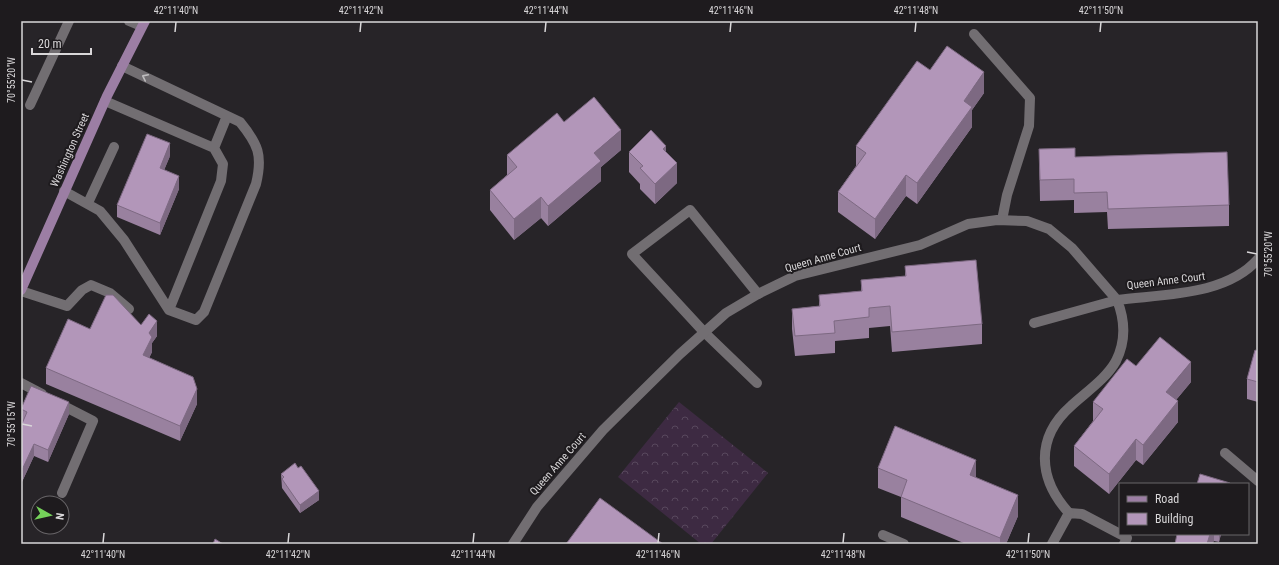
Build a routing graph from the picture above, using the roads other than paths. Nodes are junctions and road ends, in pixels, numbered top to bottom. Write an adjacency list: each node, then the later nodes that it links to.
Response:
1 (69, 21): 7 (street)
2 (129, 21): 3 (street)
3 (143, 24): 5 (main road, Washington Street)
4 (974, 34): 13 (street)
5 (122, 66): 6 (main road, Washington Street); 8 (street, one-way to 5)
6 (105, 101): 10 (street); 11 (main road, Washington Street)
7 (30, 105)
8 (228, 116): 10 (street); 19 (street)
9 (114, 147): 12 (street)
10 (214, 148): 19 (street)
11 (64, 191): 12 (street); 15 (main road, Washington Street)
12 (88, 203): 19 (street)
13 (1002, 220): 16 (street, Queen Anne Court); 17 (street, Queen Anne Court)
14 (1258, 259): 17 (street, Queen Anne Court)
15 (21, 291): 18 (street)
16 (758, 294): 21 (street, Queen Anne Court); 21 (street)
17 (1116, 300): 20 (street); 27 (street, Queen Anne Court)
18 (129, 309)
19 (169, 310)
20 (1034, 323)
21 (704, 332): 23 (street); 31 (street, Queen Anne Court)
22 (21, 383): 26 (street)
23 (757, 383)
24 (1225, 453): 25 (street)
25 (1258, 481)
26 (62, 493)
27 (1069, 513): 28 (street); 33 (street)
28 (1119, 533)
29 (883, 535): 32 (street)
30 (1122, 535): 34 (street)
31 (513, 544)
32 (904, 544)
33 (1052, 544)
34 (1124, 544)

